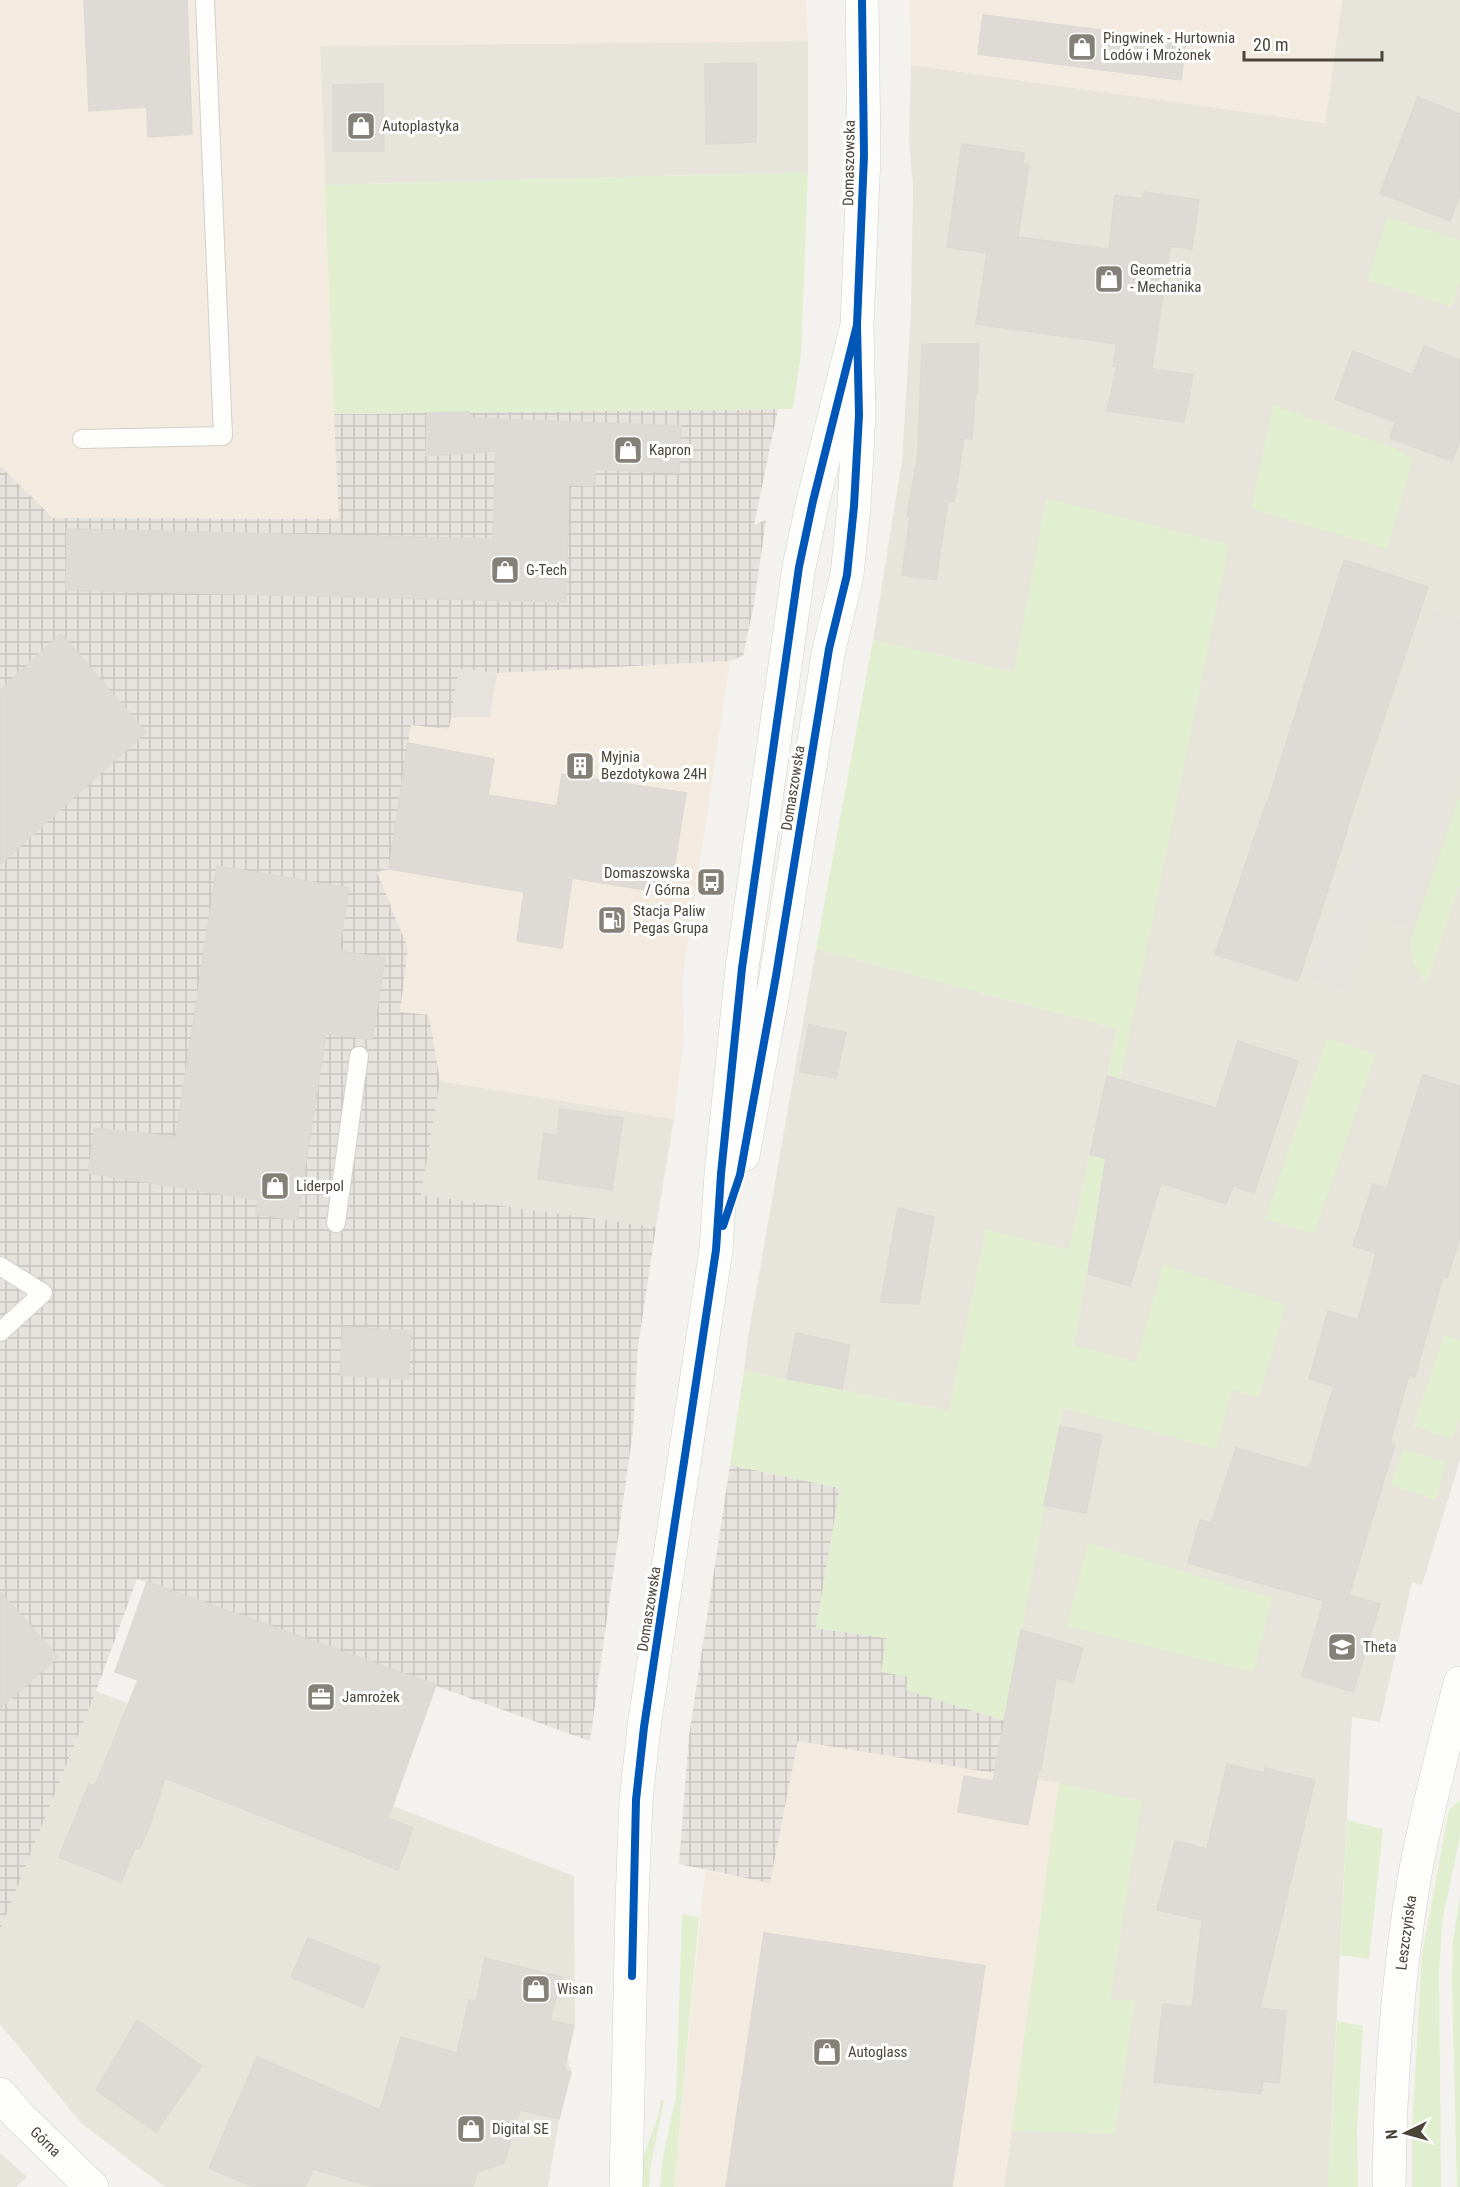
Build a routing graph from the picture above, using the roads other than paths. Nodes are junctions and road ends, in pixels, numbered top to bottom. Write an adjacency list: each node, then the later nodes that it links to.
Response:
1 (205, 0): 4 (lane)
2 (862, 0): 3 (street, Domaszowska)
3 (857, 325): 7 (street, Domaszowska); 7 (street, Domaszowska)
4 (82, 439)
5 (360, 1056): 6 (lane)
6 (336, 1223)
7 (716, 1250): 13 (street, Domaszowska)
8 (0, 1266): 9 (lane)
9 (0, 1332)
10 (1460, 1683): 11 (street, Leszczyńska)
11 (1450, 1767): 17 (street, Leszczyńska)
12 (0, 2094): 14 (street, Górna)
13 (627, 2101): 15 (street, Domaszowska); 16 (street, Domaszowska)
14 (92, 2187)
15 (605, 2187)
16 (626, 2187)
17 (1389, 2187)

